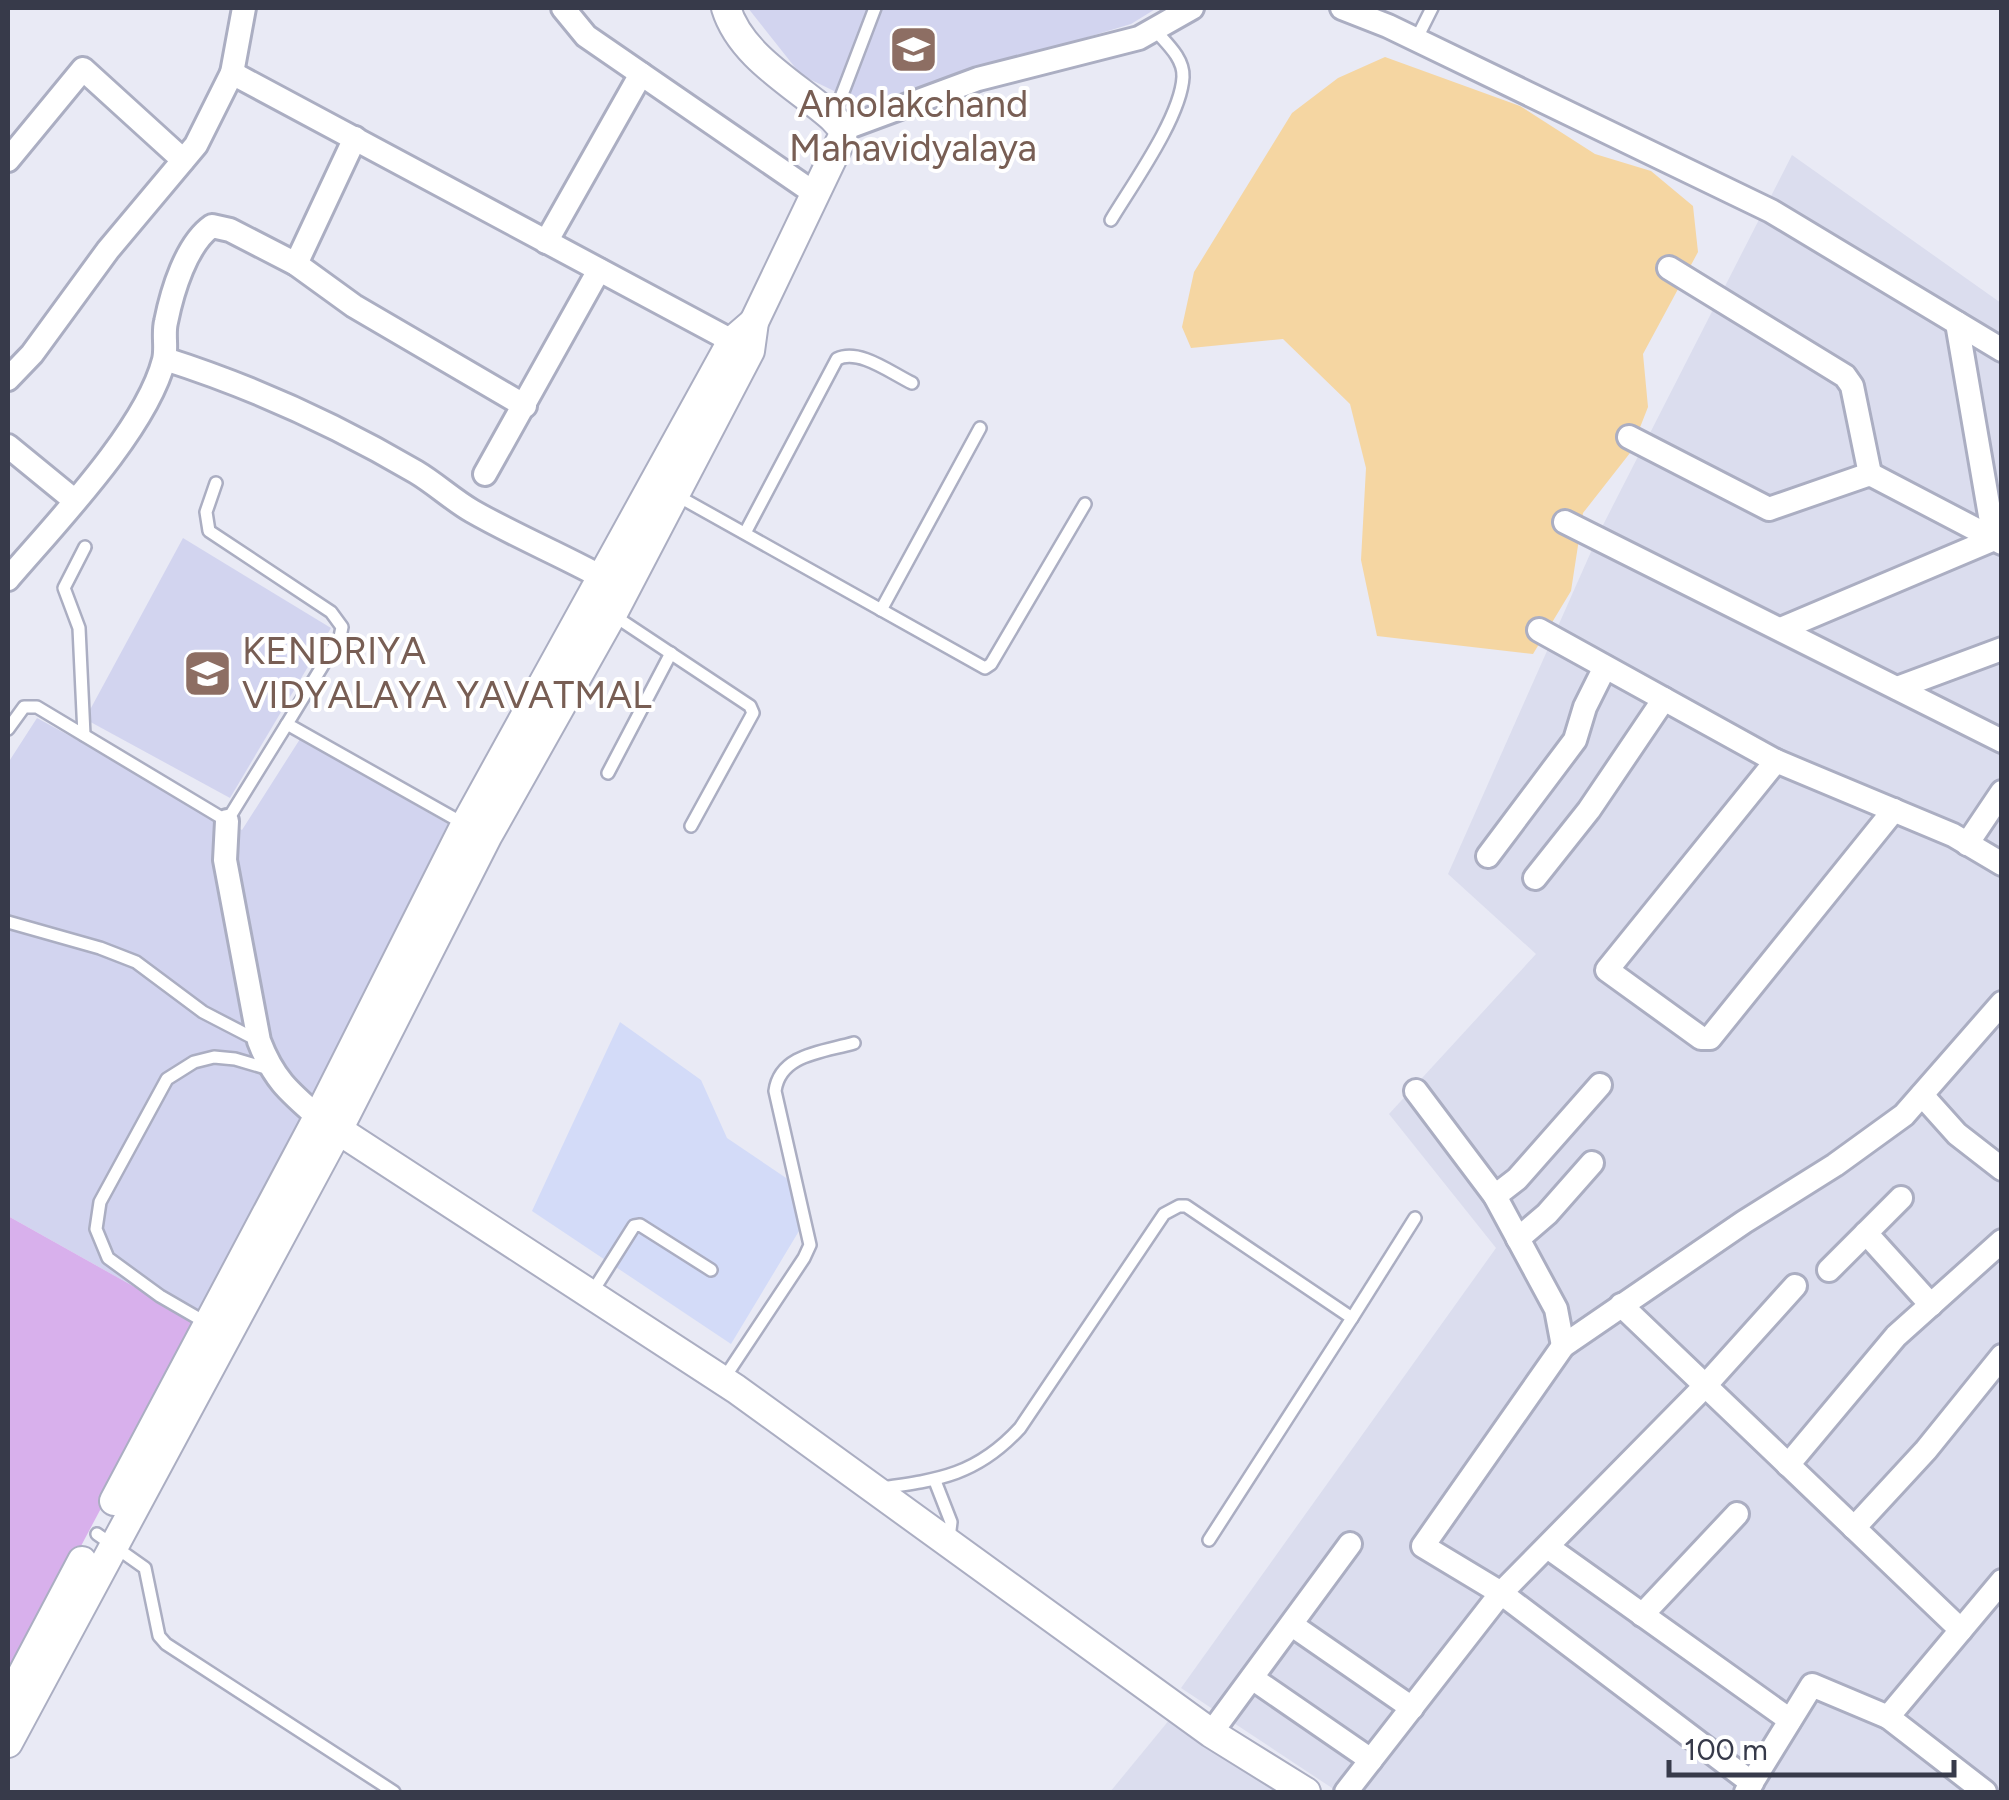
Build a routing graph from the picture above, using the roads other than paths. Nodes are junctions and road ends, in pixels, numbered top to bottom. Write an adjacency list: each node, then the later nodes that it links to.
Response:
1 (244, 8): 10 (street)
2 (563, 8): 11 (street)
3 (726, 8): 12 (street)
4 (875, 8): 12 (lane)
5 (1192, 8): 8 (street)
6 (1432, 8): 9 (lane)
7 (1352, 11): 9 (street)
8 (1155, 30): 12 (street); 17 (lane)
9 (1416, 40): 22 (street)
10 (232, 73): 13 (street); 15 (street)
11 (641, 74): 16 (street); 18 (street)
12 (838, 123): 16 (street)
13 (355, 138): 18 (street); 19 (street)
14 (8, 160): 15 (street)
15 (184, 160): 26 (street)
16 (814, 193): 23 (street)
17 (1111, 220)
18 (546, 242): 21 (street)
19 (296, 264): 25 (street); 28 (street)
20 (1669, 268): 33 (street)
21 (599, 270): 23 (street); 28 (street)
22 (1958, 323): 24 (street); 40 (street)
23 (741, 346): 35 (street)
24 (2002, 350)
25 (164, 359): 36 (street); 43 (street)
26 (8, 379)
27 (912, 383): 39 (lane)
28 (524, 406): 32 (street)
29 (980, 428): 44 (lane)
30 (1628, 437): 33 (street)
31 (8, 446): 36 (street)
32 (485, 474)
33 (1870, 474): 40 (street)
34 (216, 483): 52 (lane)
35 (664, 488): 39 (lane); 43 (street)
36 (74, 500): 42 (street)
37 (1085, 504): 44 (lane)
38 (1564, 522): 45 (street)
39 (746, 532): 44 (lane)
40 (1998, 540): 45 (street)
41 (85, 546): 54 (lane)
42 (8, 579)
43 (606, 596): 48 (lane); 62 (street)
44 (880, 610)
45 (1780, 629): 50 (street)
46 (1539, 630): 49 (street)
47 (2002, 649): 50 (street)
48 (671, 653): 57 (lane); 61 (lane)
49 (1606, 667): 51 (street); 64 (street)
50 (1897, 688): 55 (street)
51 (1664, 699): 56 (street); 66 (street)
52 (287, 724): 60 (lane); 62 (lane)
53 (8, 729): 54 (lane)
54 (84, 735): 60 (lane)
55 (2002, 741)
56 (1776, 760): 59 (street); 59 (street)
57 (608, 773)
58 (2002, 792): 63 (street)
59 (1894, 810): 63 (street)
60 (227, 821): 69 (street)
61 (691, 826)
62 (476, 831): 75 (street)
63 (1967, 844): 65 (street)
64 (1488, 856)
65 (2002, 864)
66 (1535, 878)
67 (8, 922): 69 (lane)
68 (1997, 1018): 74 (street)
69 (259, 1041): 71 (street)
70 (854, 1042): 94 (lane)
71 (269, 1069): 75 (street); 91 (lane)
72 (1600, 1085): 78 (street)
73 (1416, 1090): 78 (street)
74 (1922, 1094): 77 (street); 88 (street)
75 (328, 1123): 87 (street); 91 (street)
76 (1592, 1163): 82 (street)
77 (2002, 1169)
78 (1495, 1196): 82 (street)
79 (1902, 1198): 81 (street)
80 (1415, 1218): 90 (lane)
81 (1866, 1233): 85 (street); 89 (street)
82 (1518, 1239): 92 (street)
83 (2002, 1241): 89 (street)
84 (711, 1270): 87 (lane)
85 (1828, 1270)
86 (1795, 1286): 95 (street)
87 (591, 1294): 94 (street)
88 (1620, 1306): 92 (street); 95 (street)
89 (1931, 1306): 96 (street)
90 (1352, 1318): 97 (lane); 102 (lane)
91 (218, 1330): 101 (street)
92 (1563, 1346): 107 (street)
93 (2002, 1356): 100 (street)
94 (723, 1380): 98 (street)
95 (1704, 1388): 96 (street); 105 (street)
96 (1788, 1465): 100 (street)
97 (935, 1480): 98 (lane); 103 (lane)
98 (875, 1489): 103 (street)
99 (1737, 1514): 108 (street)
100 (1854, 1528): 110 (street)
101 (105, 1538): 112 (street); 117 (street); 120 (lane)
102 (1209, 1540)
103 (949, 1542): 116 (street)
104 (1350, 1544): 109 (street)
105 (1549, 1548): 107 (street); 108 (street)
106 (2002, 1581): 110 (street)
107 (1502, 1593): 113 (street); 119 (street)
108 (1642, 1615): 115 (street)
109 (1292, 1625): 111 (street); 113 (street)
110 (1961, 1630): 114 (street)
111 (1252, 1678): 116 (street); 118 (street)
112 (8, 1702)
113 (1412, 1708): 118 (street)
114 (1888, 1717): 115 (street); 123 (street)
115 (1790, 1720): 119 (street)
116 (1211, 1733): 121 (street)
117 (8, 1743)
118 (1371, 1760): 122 (street)
119 (1749, 1788)
120 (394, 1792)
121 (1306, 1792)
122 (1346, 1792)
123 (1985, 1792)

